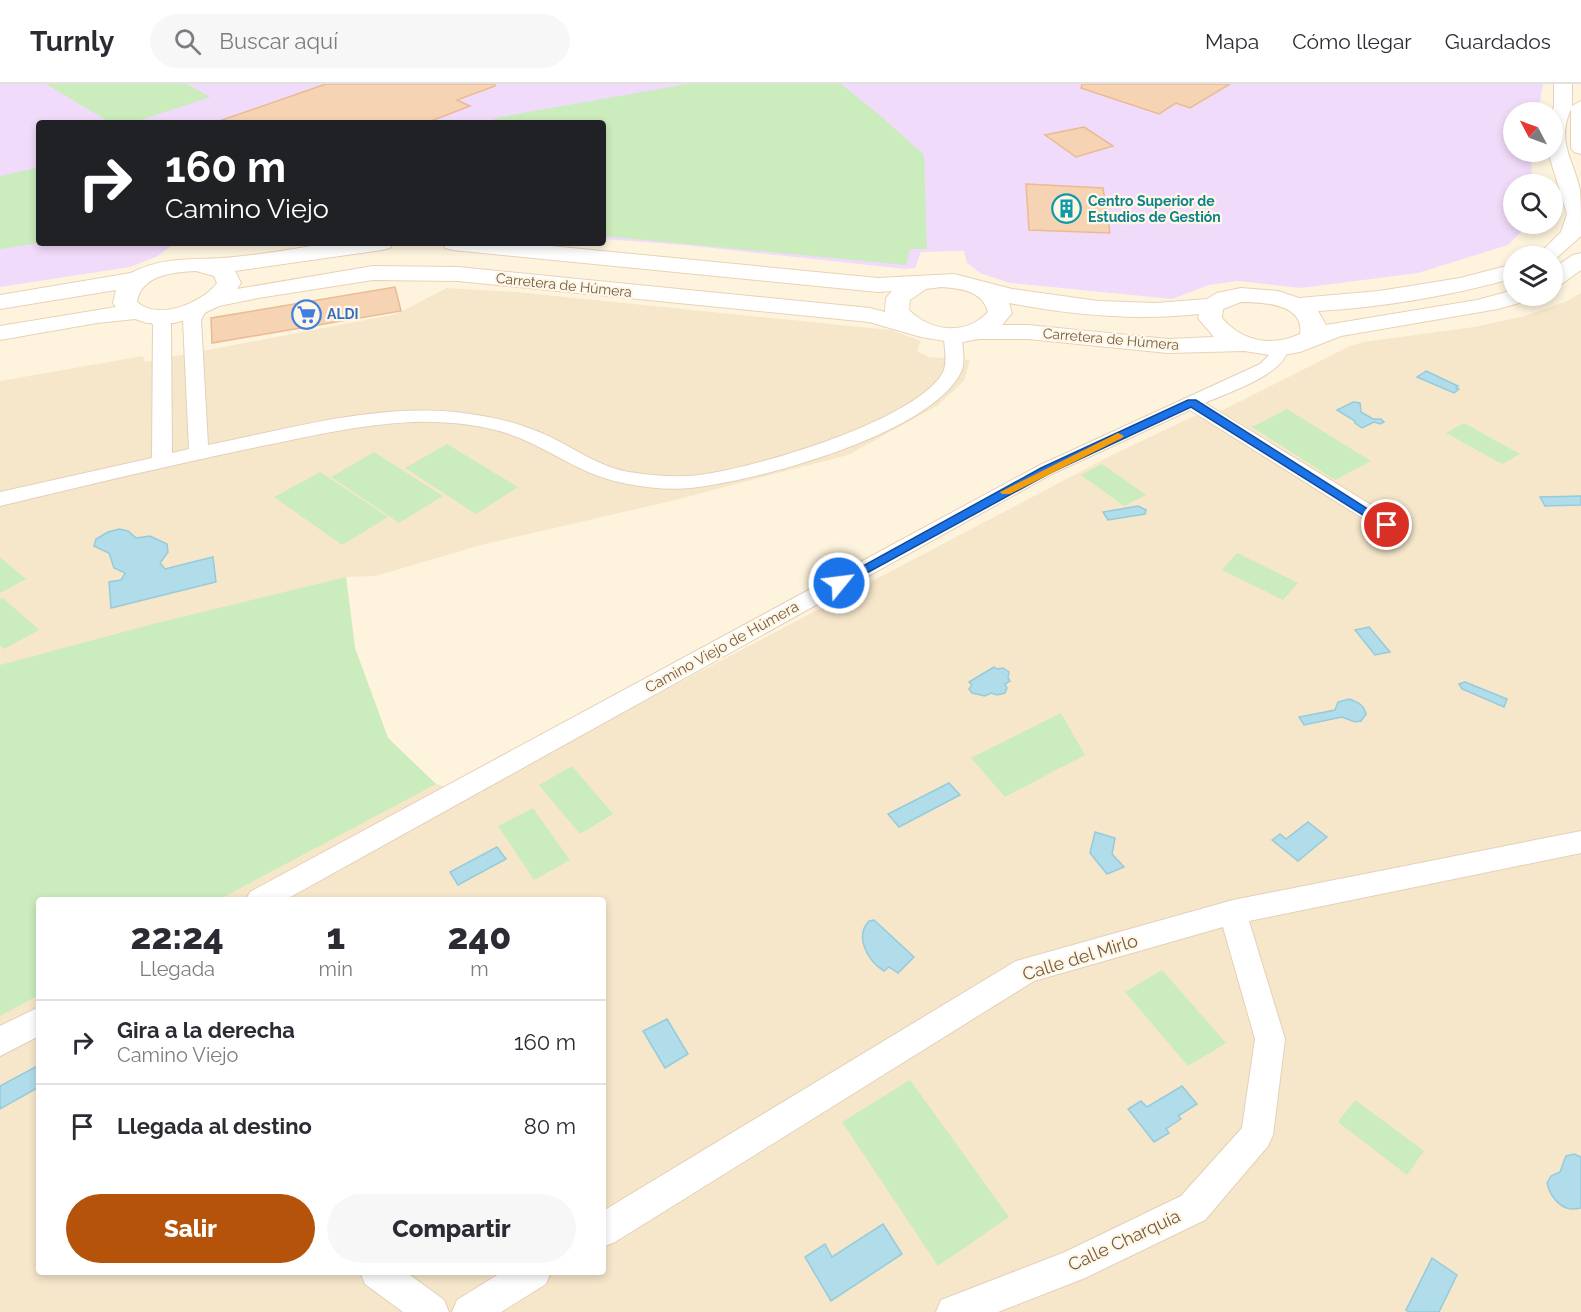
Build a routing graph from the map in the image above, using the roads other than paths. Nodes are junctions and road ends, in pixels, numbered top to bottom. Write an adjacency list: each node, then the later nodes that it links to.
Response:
1 (1564, 88): 6 (street)
2 (1581, 107): 3 (street)
3 (1581, 148)
4 (362, 246): 8 (street)
5 (483, 246): 12 (street, Carretera de Húmera)
6 (1559, 246)
7 (1581, 260): 9 (street)
8 (210, 266): 11 (street); 16 (street)
9 (1563, 272)
10 (1503, 274): 17 (street)
11 (138, 279): 15 (street); 19 (street)
12 (925, 283): 13 (street, Carretera de Húmera); 20 (street)
13 (985, 291): 18 (street, Carretera de Húmera); 21 (street)
14 (1503, 301): 24 (street)
15 (0, 302)
16 (207, 304): 19 (street, Carretera de Húmera); 20 (street, Carretera de Húmera); 28 (street)
17 (1296, 305): 18 (street, Carretera de Húmera); 24 (street)
18 (1212, 306): 25 (street)
19 (146, 314): 22 (street); 29 (street)
20 (912, 327): 23 (street, Carretera de Húmera)
21 (978, 332): 23 (street, Carretera de Húmera); 25 (street, Carretera de Húmera)
22 (0, 333)
23 (953, 336): 28 (street)
24 (1312, 338): 26 (street)
25 (1245, 344): 26 (street)
26 (1279, 349): 27 (street, Camino Viejo de Húmera)
27 (1192, 403): 31 (street); 33 (street, Camino Viejo de Húmera)
28 (199, 453): 29 (street)
29 (162, 461): 30 (street)
30 (0, 499)
31 (1387, 525)
32 (1581, 842): 34 (street, Calle del Mirlo)
33 (265, 897)
34 (1233, 912): 37 (street, Calle del Mirlo); 42 (street, Calle Charquía)
35 (36, 1023): 36 (street)
36 (0, 1042)
37 (606, 1228)
38 (381, 1275): 40 (street)
39 (529, 1275): 41 (street)
40 (432, 1312)
41 (469, 1312)
42 (953, 1312)

